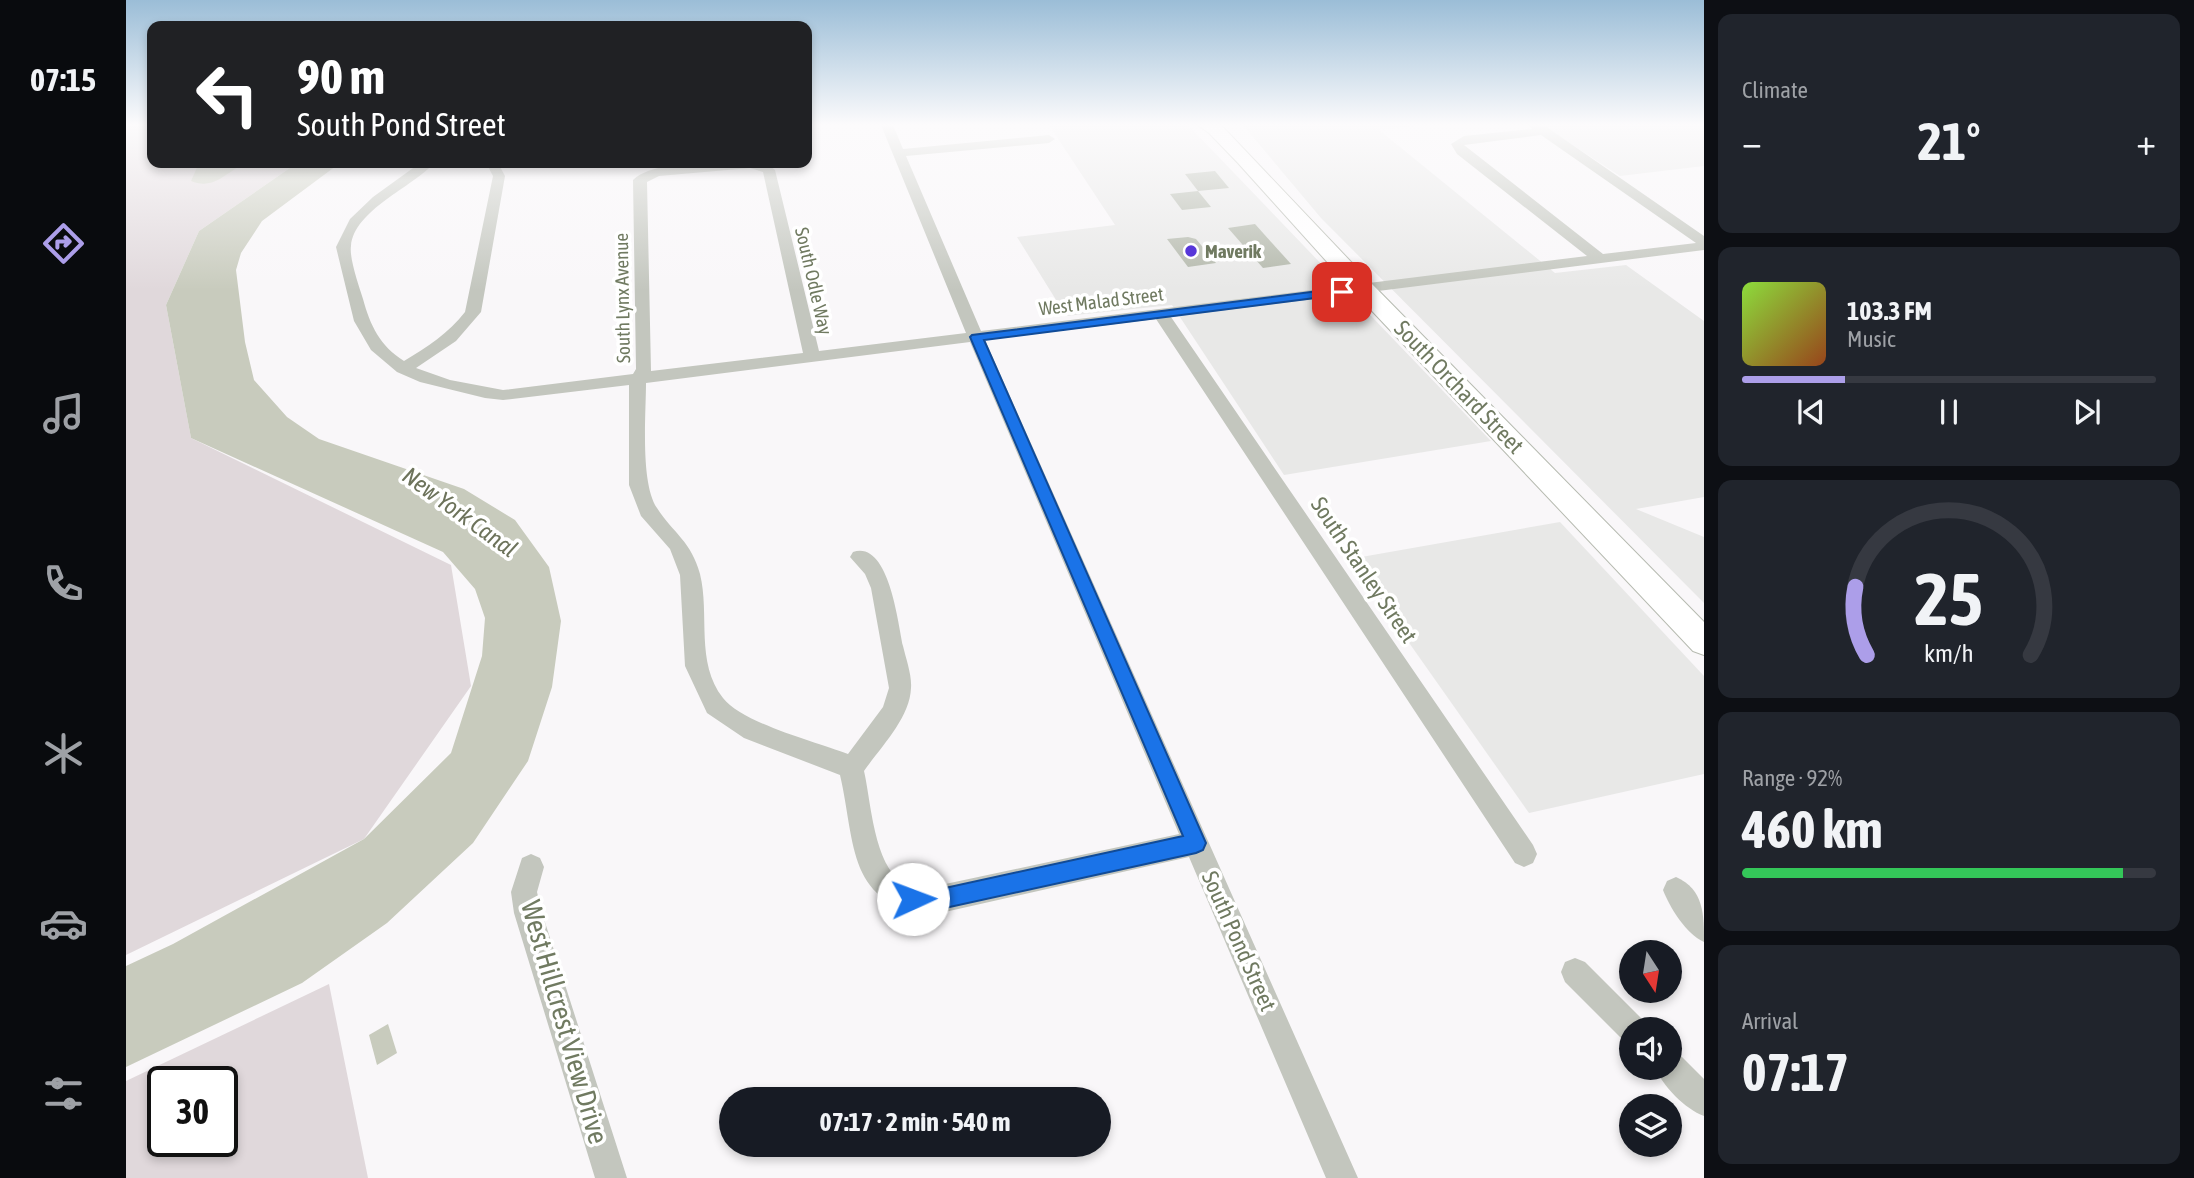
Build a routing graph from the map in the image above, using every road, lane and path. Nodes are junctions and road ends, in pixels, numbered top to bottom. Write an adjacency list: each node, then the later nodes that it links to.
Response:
1 (406, 180): 15 (street)
2 (498, 180): 15 (street)
3 (640, 180): 16 (street, South Lynx Avenue)
4 (771, 180): 14 (street, South Odle Way)
5 (910, 180): 13 (street, South Pond Street)
6 (1262, 180): 11 (main road, South Orchard Street)
7 (1498, 180): 10 (street)
8 (1613, 180): 9 (street)
9 (1704, 244): 10 (street, West Malad Street)
10 (1600, 259): 11 (street, West Malad Street)
11 (1364, 289): 12 (street, West Malad Street); 18 (main road, South Orchard Street)
12 (1161, 314): 13 (street, West Malad Street); 21 (street, South Stanley Street)
13 (976, 337): 14 (street, West Malad Street); 20 (street, South Pond Street)
14 (812, 358): 16 (street, West Malad Street)
15 (403, 368): 16 (street, West Malad Street)
16 (637, 380): 19 (street)
17 (860, 558): 19 (street)
18 (1704, 642)
19 (851, 769): 20 (street)
20 (1196, 843): 30 (street, South Pond Street)
21 (1524, 854)
22 (531, 867): 29 (street, West Hillcrest View Drive)
23 (1676, 890): 24 (street)
24 (1704, 928)
25 (1575, 972): 26 (street)
26 (1620, 1017)
27 (1682, 1078): 28 (street)
28 (1704, 1101)
29 (611, 1178)
30 (1342, 1178)

